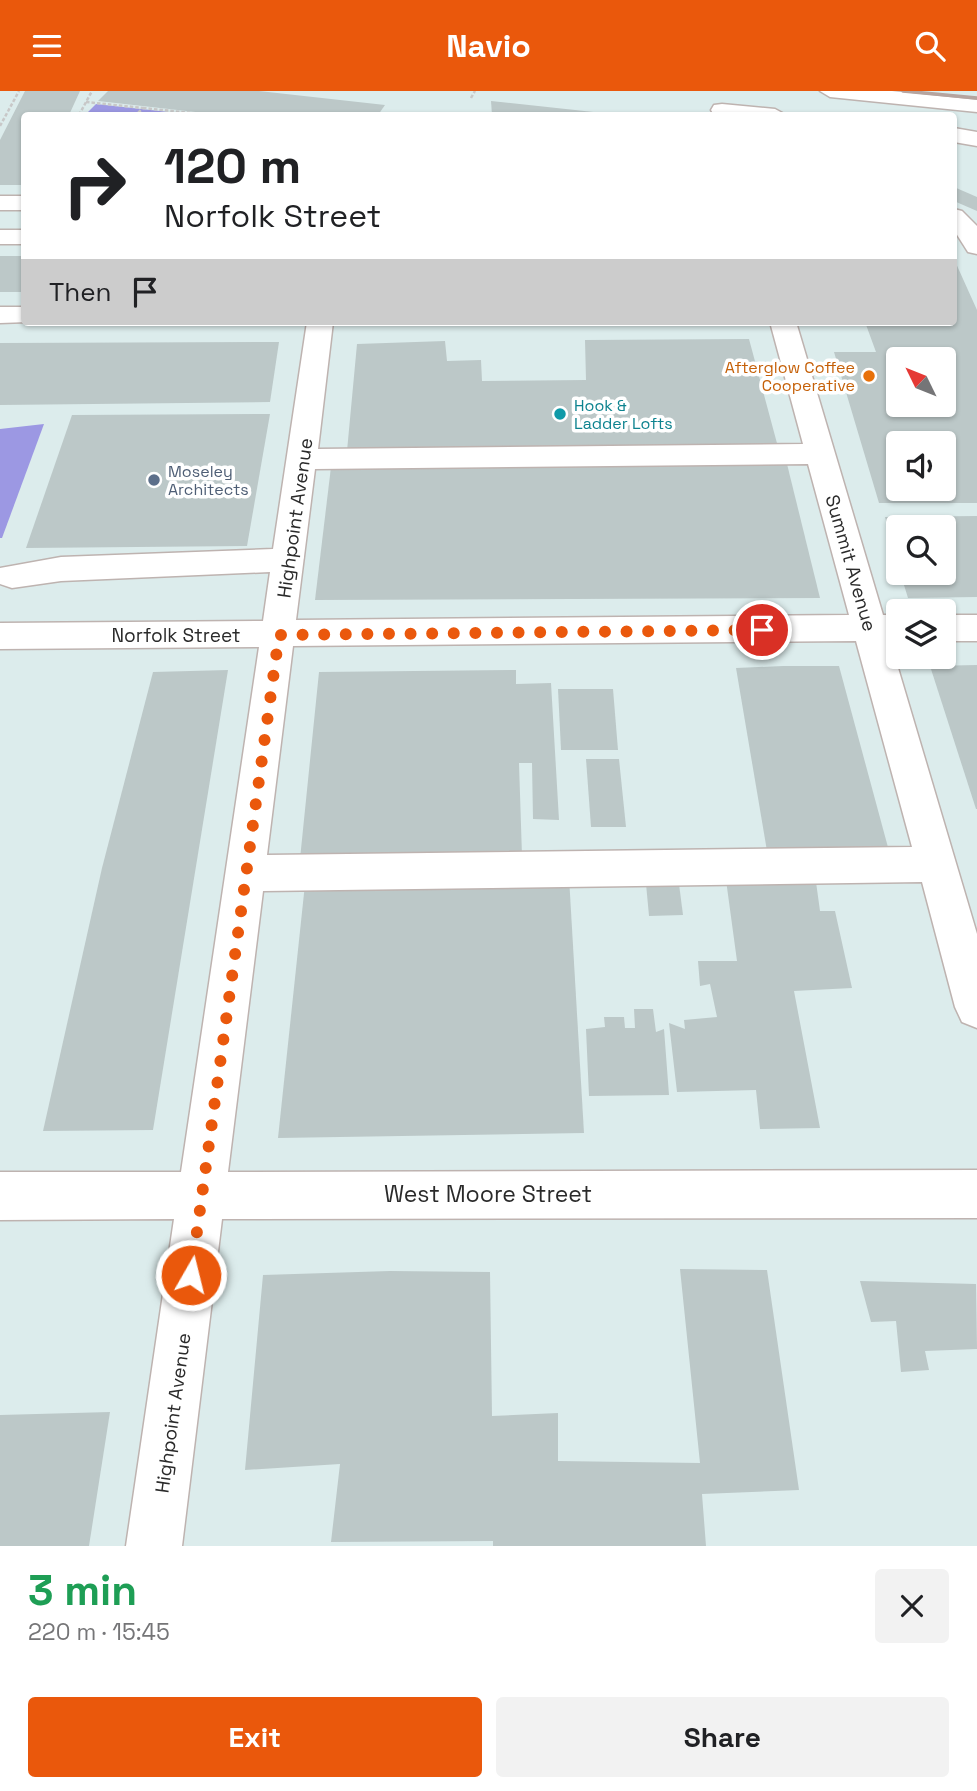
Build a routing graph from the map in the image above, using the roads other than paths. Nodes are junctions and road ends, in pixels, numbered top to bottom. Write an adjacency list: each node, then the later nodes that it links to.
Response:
1 (830, 91): 2 (street)
2 (977, 106)
3 (957, 136): 4 (street)
4 (977, 139)
5 (0, 203): 6 (street)
6 (21, 203)
7 (957, 219): 10 (street)
8 (0, 237): 9 (street)
9 (21, 237)
10 (977, 247)
11 (0, 315): 12 (street)
12 (21, 315)
13 (320, 326): 16 (street, Highpoint Avenue)
14 (784, 326): 15 (street, Summit Avenue)
15 (821, 454): 16 (street); 22 (street, Summit Avenue)
16 (304, 460): 17 (street, Highpoint Avenue)
17 (289, 560): 18 (street); 23 (street, Highpoint Avenue)
18 (6, 577): 19 (street)
19 (0, 616)
20 (956, 628): 21 (street)
21 (977, 628)
22 (884, 629): 23 (street, Norfolk Street); 25 (street, Summit Avenue)
23 (279, 635): 24 (street, Norfolk Street); 26 (street, Highpoint Avenue)
24 (0, 636)
25 (935, 864): 26 (street); 27 (street, Summit Avenue)
26 (247, 873): 28 (street, Highpoint Avenue)
27 (977, 1007)
28 (202, 1193): 29 (street, West Moore Street); 30 (street, West Moore Street); 31 (street, Highpoint Avenue)
29 (977, 1194)
30 (0, 1196)
31 (154, 1546)

